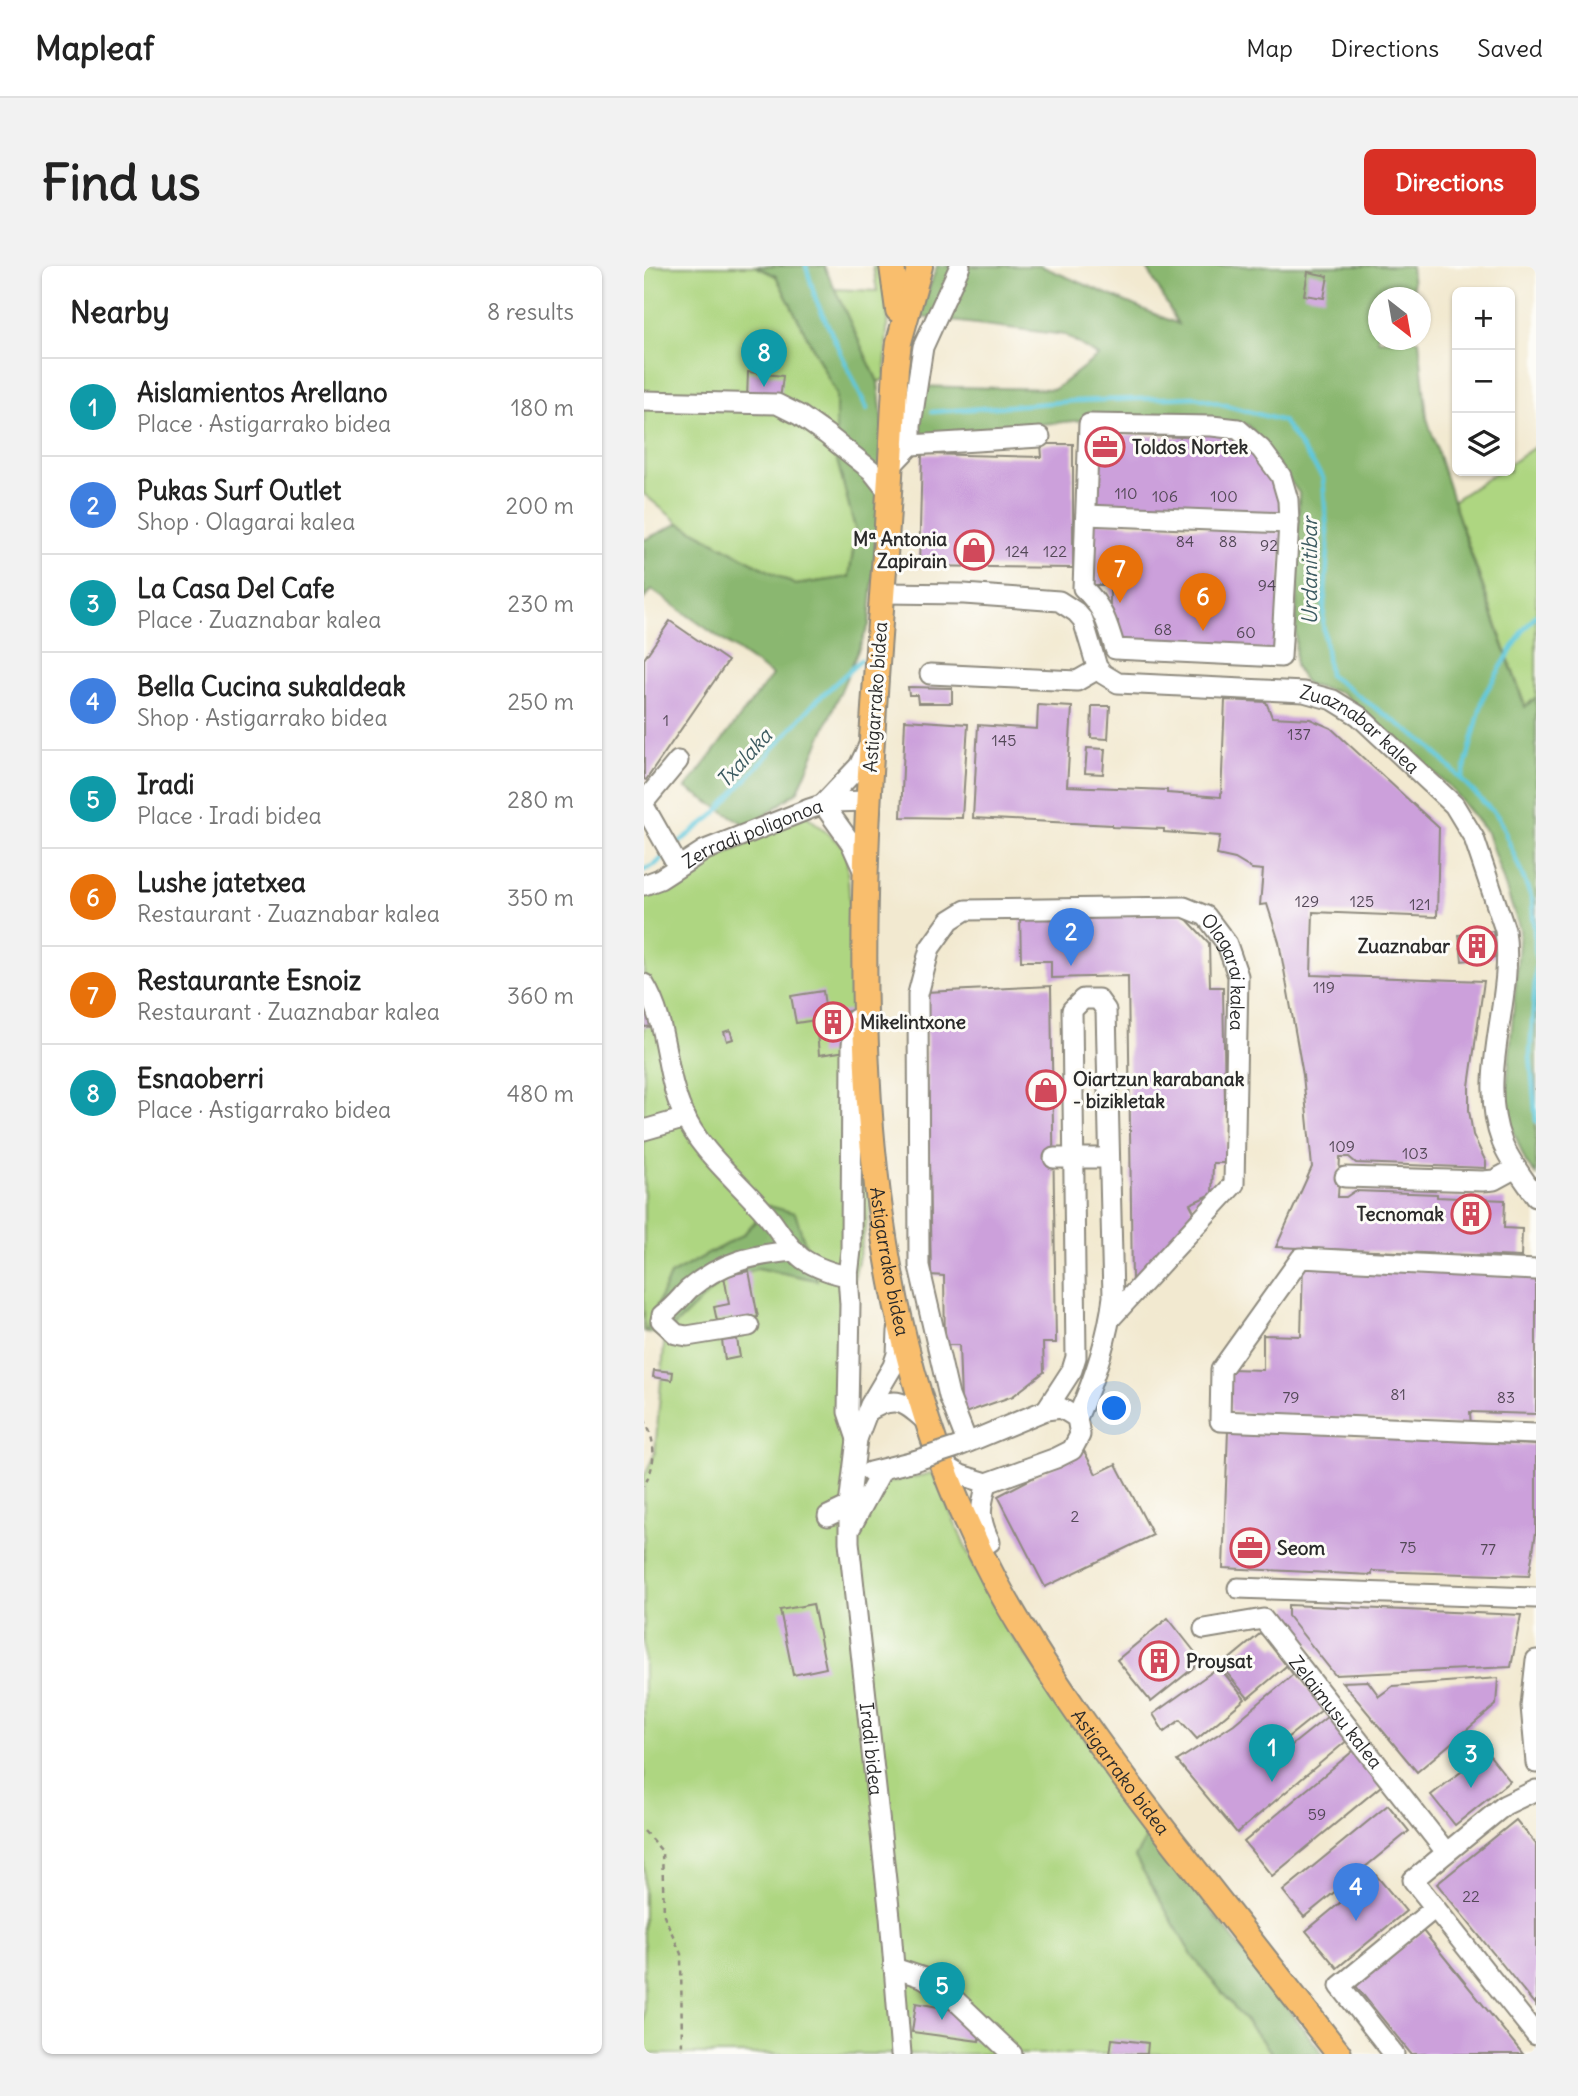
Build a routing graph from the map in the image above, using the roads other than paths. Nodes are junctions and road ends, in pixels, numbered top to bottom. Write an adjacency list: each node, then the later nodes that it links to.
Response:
1 (892, 266): 6 (main road)
2 (906, 266): 6 (main road, Astigarrako bidea)
3 (913, 266): 6 (main road)
4 (920, 266): 6 (main road, Astigarrako bidea)
5 (960, 266): 7 (street)
6 (903, 307): 7 (main road, Astigarrako bidea)
7 (908, 368): 9 (street); 11 (main road, Astigarrako bidea)
8 (644, 401): 12 (street)
9 (911, 435): 10 (street); 11 (street)
10 (1040, 437)
11 (890, 467): 12 (main road, Astigarrako bidea)
12 (889, 493): 15 (main road, Astigarrako bidea)
13 (1086, 515): 14 (street); 14 (street); 16 (street)
14 (1289, 523): 16 (street)
15 (883, 593): 17 (street); 20 (main road, Astigarrako bidea)
16 (1194, 654): 19 (street)
17 (1096, 664): 18 (street); 19 (street, Zuaznabar kalea)
18 (930, 674)
19 (1193, 682): 35 (street, Zuaznabar kalea)
20 (872, 739): 22 (main road, Astigarrako bidea); 24 (street)
21 (678, 761): 23 (street)
22 (868, 801): 24 (street, Zerradi poligonoa); 26 (main road, Astigarrako bidea)
23 (644, 804): 25 (street)
24 (823, 804): 25 (street, Zerradi poligonoa); 26 (street)
25 (671, 854): 27 (street, Zerradi poligonoa)
26 (864, 872): 29 (main road, Astigarrako bidea)
27 (644, 885)
28 (644, 984): 30 (street)
29 (865, 1016): 40 (street); 41 (main road, Astigarrako bidea)
30 (686, 1118): 31 (street); 38 (street)
31 (644, 1130)
32 (1054, 1158): 33 (street)
33 (1074, 1158): 34 (street); 34 (street, Olagarai kalea); 44 (street, Olagarai kalea)
34 (1109, 1158): 42 (street, Olagarai kalea)
35 (1516, 1168): 36 (street); 37 (street, Zuaznabar kalea)
36 (1345, 1177)
37 (1536, 1196)
38 (795, 1251): 40 (street); 43 (street)
39 (1536, 1270): 49 (street)
40 (848, 1276): 50 (street)
41 (899, 1316): 46 (street); 48 (main road, Astigarrako bidea)
42 (1109, 1325): 44 (street); 47 (street, Olagarai kalea); 51 (street, Olagarai kalea)
43 (749, 1326)
44 (1077, 1328): 45 (street, Olagarai kalea)
45 (1046, 1410): 47 (street); 51 (street)
46 (867, 1412): 48 (street); 50 (street)
47 (1077, 1418): 54 (street, Olagarai kalea)
48 (930, 1425): 51 (main road, Astigarrako bidea)
49 (1536, 1434)
50 (857, 1439): 53 (street, Iradi bidea)
51 (956, 1451): 52 (street, bridge); 54 (street); 60 (main road, Astigarrako bidea)
52 (882, 1470): 53 (street); 57 (street)
53 (852, 1473): 55 (street, Iradi bidea)
54 (987, 1483): 60 (street)
55 (849, 1506): 56 (street); 57 (street, Iradi bidea)
56 (828, 1516)
57 (849, 1530): 67 (street, Iradi bidea)
58 (1238, 1588): 59 (street)
59 (1536, 1598)
60 (1009, 1606): 71 (main road, Astigarrako bidea)
61 (1204, 1629): 65 (street, Zelaimusu kalea)
62 (1536, 1660): 63 (street)
63 (1536, 1763)
64 (1536, 1790): 65 (street)
65 (1447, 1852): 66 (street)
66 (1435, 1908): 68 (street); 72 (street)
67 (894, 1968): 69 (street, Iradi bidea); 70 (street)
68 (1536, 2035)
69 (901, 2054)
70 (1012, 2054)
71 (1339, 2054)
72 (1394, 2054)

